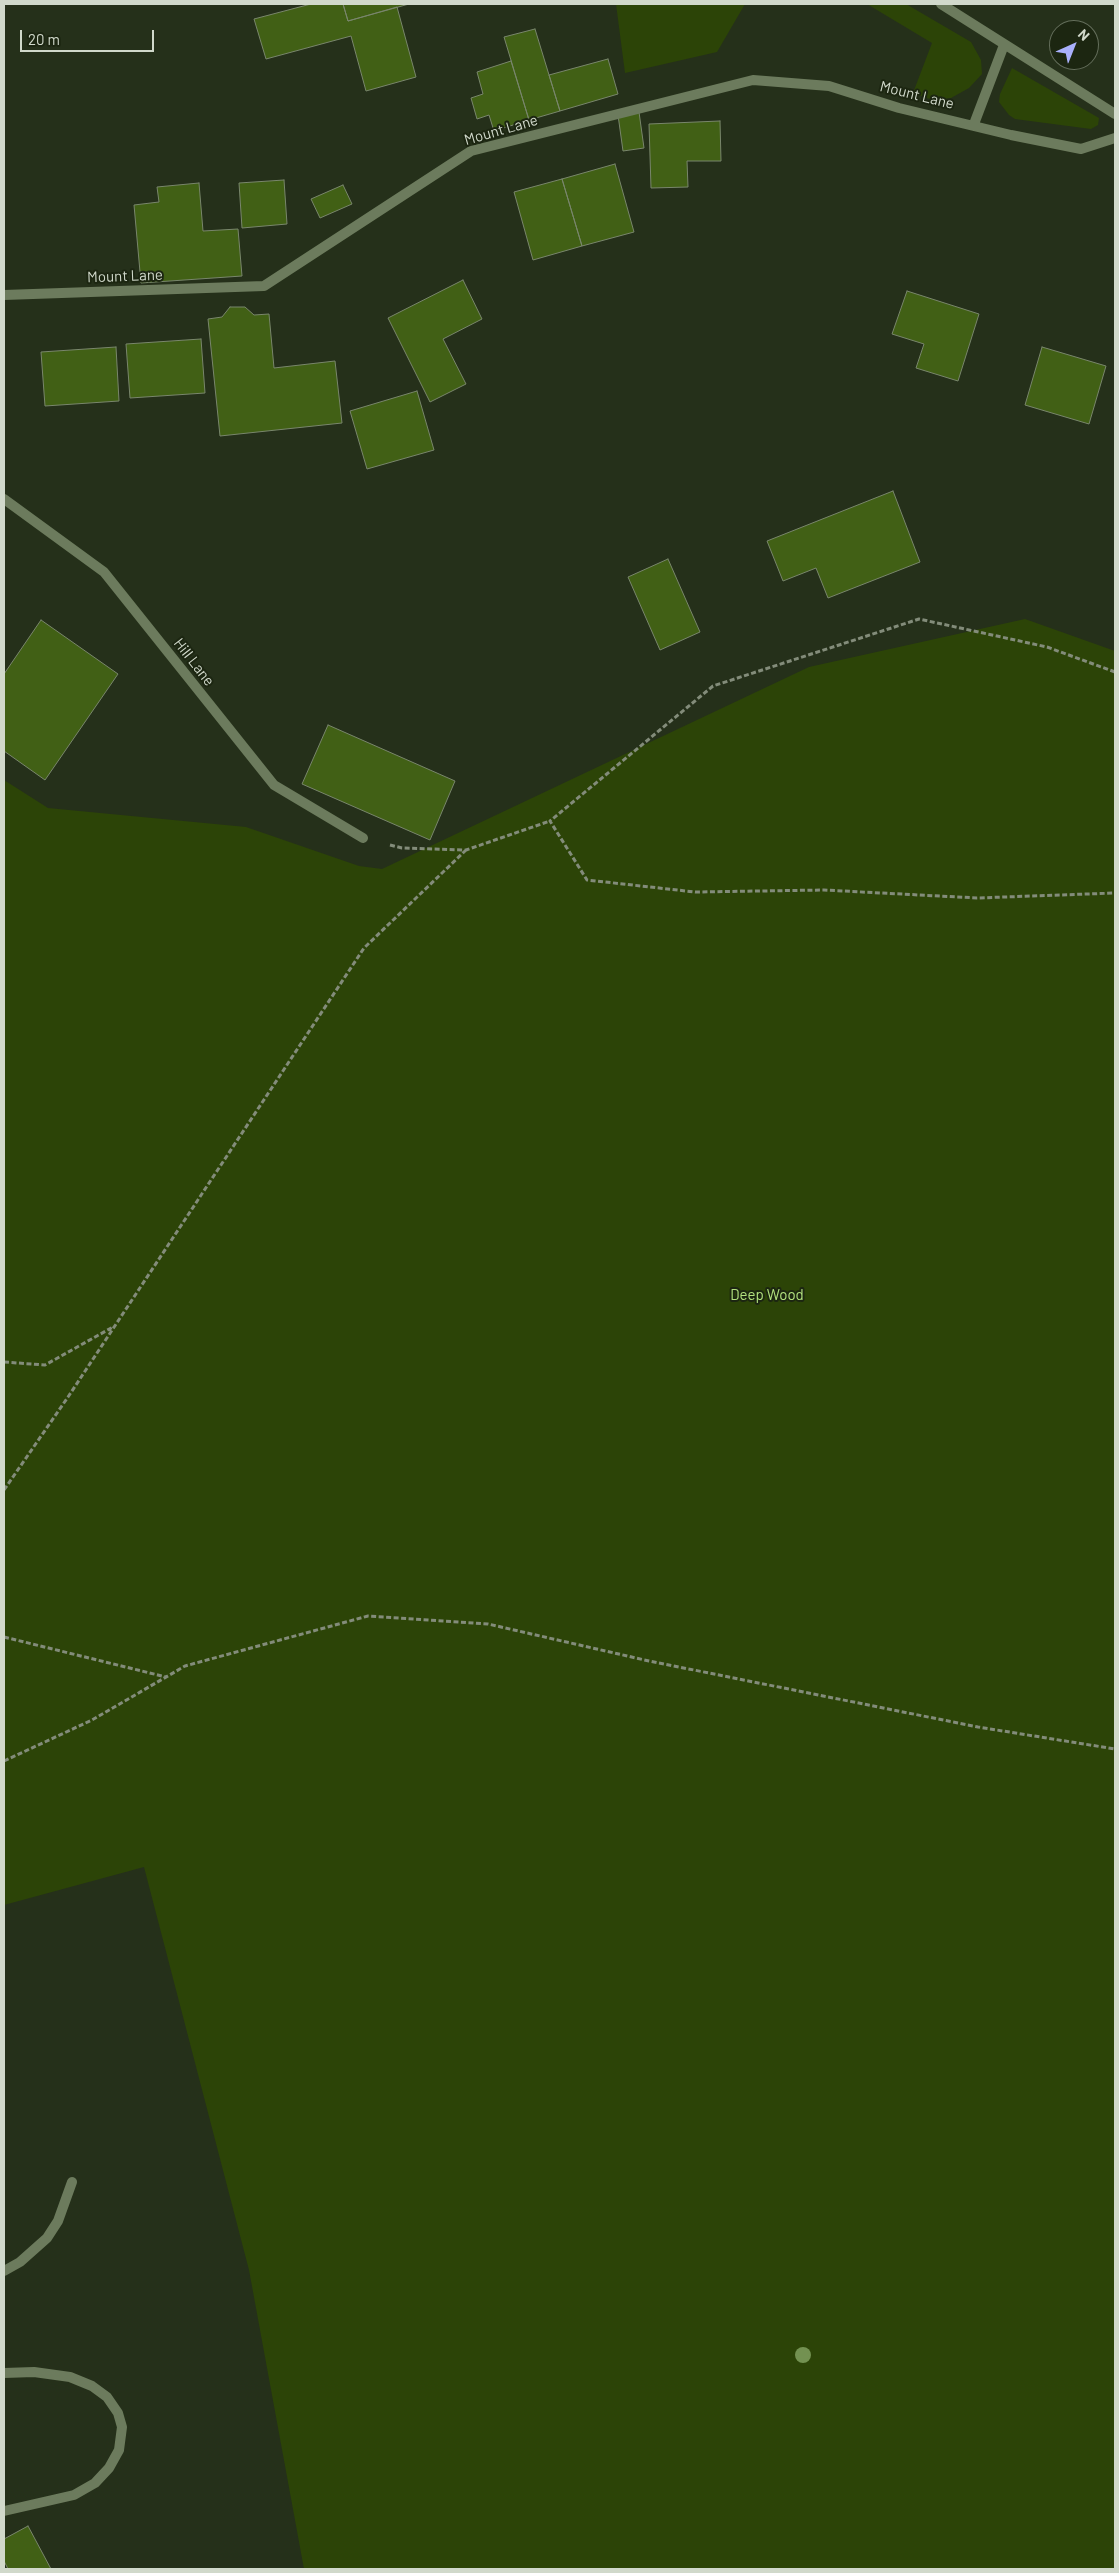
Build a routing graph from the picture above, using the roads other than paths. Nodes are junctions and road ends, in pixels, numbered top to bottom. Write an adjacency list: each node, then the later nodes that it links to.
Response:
1 (941, 4): 2 (street)
2 (1004, 45): 3 (street); 4 (street)
3 (1115, 114)
4 (974, 124): 5 (street, Mount Lane); 6 (street, Mount Lane)
5 (1115, 138)
6 (4, 295)
7 (4, 499): 8 (street, Hill Lane)
8 (363, 838)
9 (72, 2182): 10 (street)
10 (4, 2271)
11 (4, 2373): 12 (street)
12 (4, 2511)

